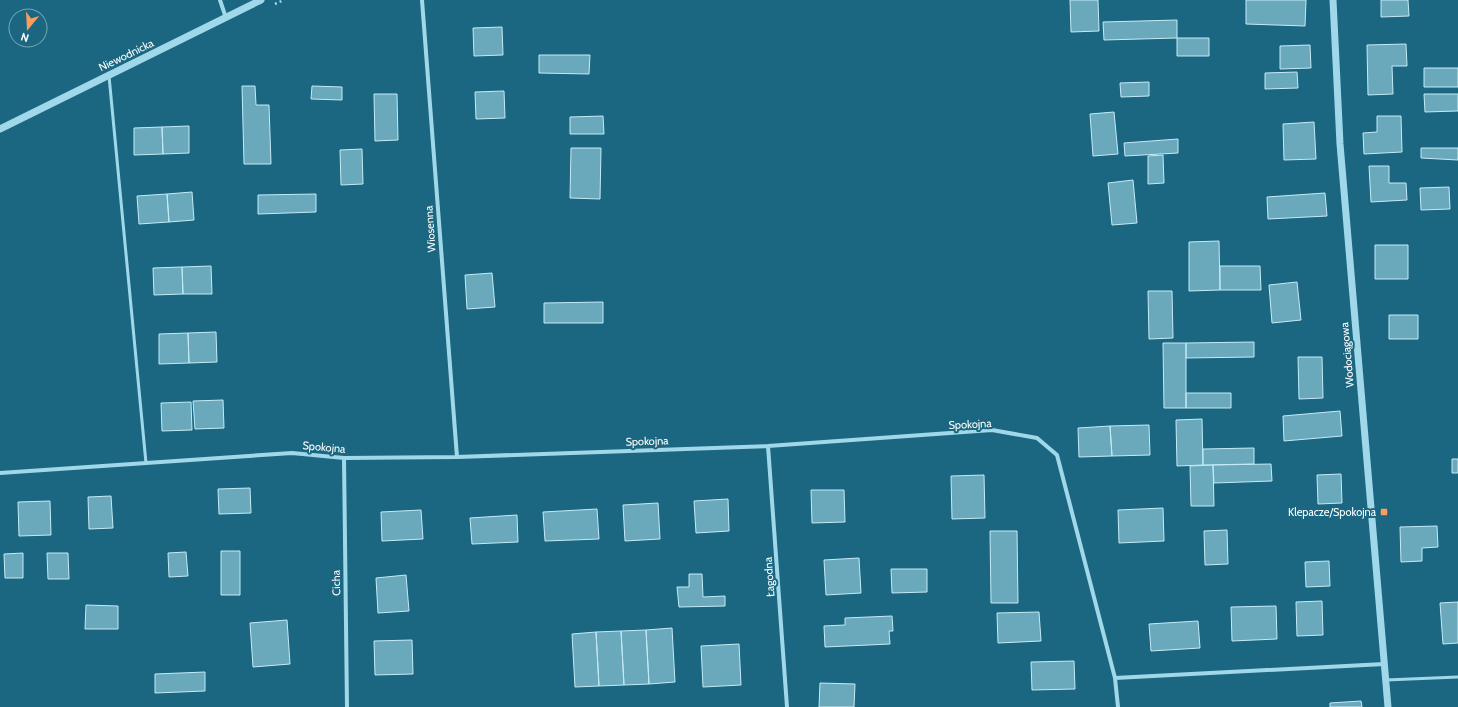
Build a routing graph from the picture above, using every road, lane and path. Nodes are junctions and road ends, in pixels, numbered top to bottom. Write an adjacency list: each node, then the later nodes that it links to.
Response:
1 (220, 0): 5 (street)
2 (261, 0): 5 (street, Niewodnicka)
3 (422, 0): 9 (street, Wiosenna)
4 (1333, 0): 13 (street, Wodociągowa)
5 (226, 18): 6 (street, Niewodnicka)
6 (109, 75): 7 (street, Niewodnicka); 11 (lane)
7 (0, 129)
8 (768, 446): 9 (street, Spokojna); 15 (street, Spokojna); 18 (street, Łagodna)
9 (457, 457): 10 (street, Spokojna)
10 (344, 458): 11 (street, Spokojna); 17 (street, Cicha)
11 (146, 462): 12 (street, Spokojna)
12 (0, 473)
13 (1384, 664): 15 (street); 16 (street, Wodociągowa)
14 (1458, 677): 16 (lane)
15 (1115, 678): 19 (street)
16 (1386, 680): 20 (street, Wodociągowa)
17 (347, 707)
18 (787, 707)
19 (1118, 707)
20 (1388, 707)

